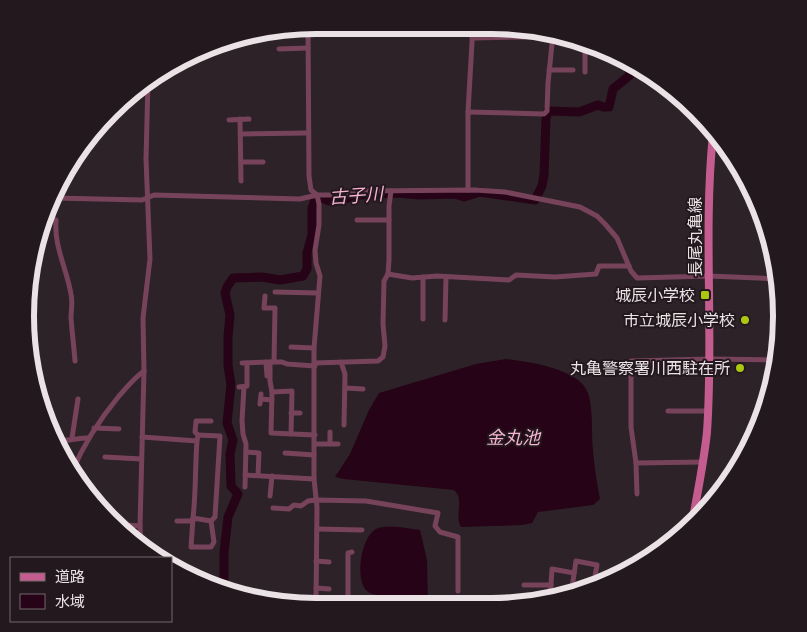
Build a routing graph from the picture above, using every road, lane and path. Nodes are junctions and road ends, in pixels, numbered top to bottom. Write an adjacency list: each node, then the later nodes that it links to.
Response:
1 (308, 34): 7 (street)
2 (472, 34): 5 (street)
3 (529, 36): 4 (street)
4 (523, 37): 5 (street)
5 (472, 38): 14 (street)
6 (552, 40): 10 (street)
7 (308, 48): 8 (street); 18 (street)
8 (279, 49)
9 (585, 50): 12 (street)
10 (549, 70): 11 (street); 14 (street)
11 (573, 70)
12 (585, 72)
13 (148, 89): 27 (street)
14 (468, 112): 24 (street)
15 (240, 119): 16 (street); 17 (street); 19 (street)
16 (249, 119)
17 (229, 120)
18 (308, 133): 19 (street); 26 (street)
19 (241, 134): 21 (street)
20 (712, 141): 34 (main road, 長尾丸亀線)
21 (241, 162): 22 (street); 23 (street)
22 (263, 162)
23 (241, 181)
24 (468, 190): 25 (street); 32 (street)
25 (391, 191): 26 (street); 31 (street)
26 (317, 196): 27 (street); 39 (street)
27 (148, 197): 28 (street); 51 (street)
28 (61, 198)
29 (51, 220): 47 (street)
30 (357, 220): 31 (street)
31 (389, 220): 33 (street)
32 (629, 266): 34 (street); 36 (street)
33 (388, 274): 35 (street); 49 (street)
34 (709, 276): 37 (street); 45 (main road, 長尾丸亀線)
35 (424, 277): 36 (street); 41 (street)
36 (446, 277): 42 (street)
37 (771, 279)
38 (275, 292): 39 (street)
39 (318, 293): 44 (street)
40 (265, 296): 48 (street)
41 (423, 319)
42 (445, 320)
43 (291, 347): 44 (street)
44 (314, 348): 50 (street)
45 (710, 359): 46 (street); 60 (main road, 長尾丸亀線); 85 (street)
46 (770, 360)
47 (76, 361)
48 (270, 362): 50 (street); 52 (street); 55 (street); 79 (street)
49 (341, 362): 50 (street); 53 (street)
50 (314, 364): 70 (street)
51 (144, 371): 65 (street); 71 (street)
52 (267, 376)
53 (345, 388): 54 (street); 64 (street)
54 (363, 389)
55 (272, 392): 58 (street); 61 (street)
56 (78, 399): 72 (street)
57 (261, 399): 58 (street)
58 (272, 400): 69 (street)
59 (668, 411): 60 (street)
60 (708, 411): 84 (main road, 長尾丸亀線)
61 (292, 413): 62 (street); 69 (street)
62 (300, 413)
63 (211, 422): 68 (street)
64 (344, 425)
65 (94, 428): 66 (street); 73 (street)
66 (119, 429)
67 (330, 432): 77 (street)
68 (198, 434): 75 (street); 100 (street)
69 (291, 434): 70 (street)
70 (315, 435): 76 (street)
71 (142, 437): 75 (street); 83 (street)
72 (72, 438): 73 (street); 74 (street)
73 (88, 438): 86 (street)
74 (63, 441)
75 (197, 441): 99 (street)
76 (315, 444): 77 (street); 81 (street)
77 (330, 444): 78 (street)
78 (338, 444)
79 (246, 452): 87 (street); 88 (street)
80 (284, 454): 81 (street)
81 (314, 455): 90 (street)
82 (105, 457): 83 (street)
83 (141, 458): 103 (street)
84 (703, 462): 85 (street); 98 (main road, 長尾丸亀線)
85 (636, 463): 92 (street)
86 (76, 464)
87 (245, 475): 88 (street); 91 (street)
88 (258, 475): 89 (street)
89 (272, 476): 90 (street); 93 (street)
90 (314, 478): 94 (street)
91 (245, 487)
92 (637, 494)
93 (270, 496)
94 (316, 500): 96 (street); 97 (street); 104 (street)
95 (439, 507): 97 (street)
96 (273, 508)
97 (438, 513): 117 (street)
98 (694, 513)
99 (193, 519): 100 (street); 100 (street); 101 (street)
100 (211, 520)
101 (177, 521)
102 (126, 525): 103 (street)
103 (140, 526): 106 (street)
104 (317, 529): 105 (street); 108 (street)
105 (362, 530)
106 (141, 538)
107 (352, 552): 120 (street)
108 (316, 561): 109 (street); 115 (street)
109 (329, 562)
110 (574, 573): 111 (street); 113 (street); 114 (street)
111 (595, 579)
112 (524, 585): 113 (street)
113 (551, 586): 118 (street)
114 (572, 586)
115 (316, 588): 116 (street); 119 (street)
116 (329, 589)
117 (458, 591)
118 (550, 592)
119 (316, 598)
120 (350, 598)

